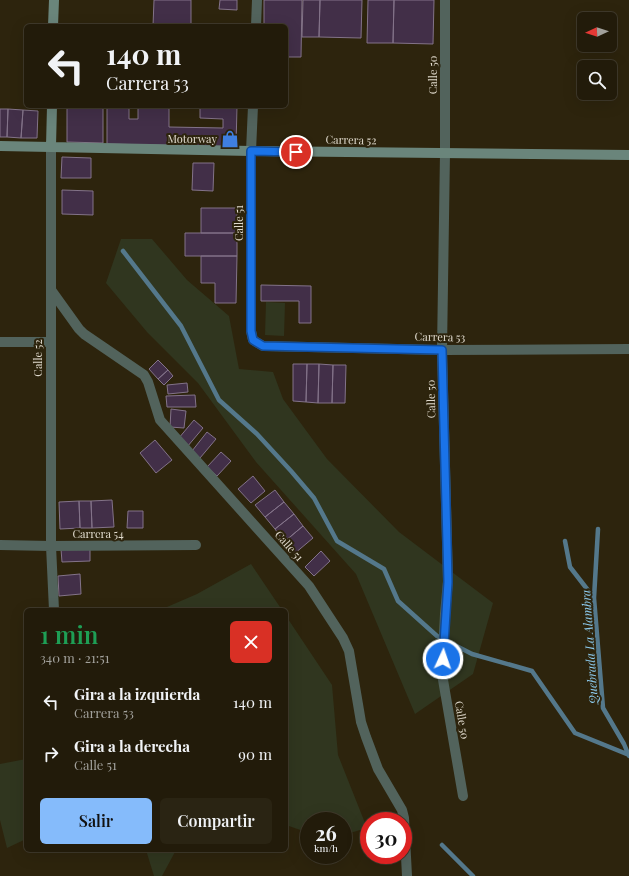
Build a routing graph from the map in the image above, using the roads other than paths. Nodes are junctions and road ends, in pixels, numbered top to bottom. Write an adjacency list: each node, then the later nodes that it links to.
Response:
1 (54, 0): 4 (main road)
2 (257, 0): 5 (street)
3 (445, 0): 11 (street, Calle 50)
4 (53, 24)
5 (256, 24)
6 (52, 108): 9 (main road, Calle 52)
7 (253, 108): 10 (street, Calle 51)
8 (0, 146): 9 (main road, Carrera 52)
9 (51, 146): 10 (main road, Carrera 52); 13 (street, Calle 52)
10 (251, 151): 11 (main road, Carrera 52); 14 (street, Calle 51)
11 (445, 153): 12 (main road, Carrera 52); 18 (street, Calle 50)
12 (629, 155)
13 (51, 290): 16 (street, Calle 52); 24 (street, Calle 51)
14 (253, 340): 18 (street, Carrera 53)
15 (0, 342): 16 (street)
16 (50, 342): 21 (street, Calle 52)
17 (629, 349): 18 (street, Carrera 53)
18 (442, 350): 23 (street, Calle 50)
19 (0, 544): 21 (street, Carrera 54)
20 (196, 545): 21 (street, Carrera 54)
21 (51, 546): 22 (street, Calle 52)
22 (54, 608)
23 (463, 796)
24 (407, 876)

